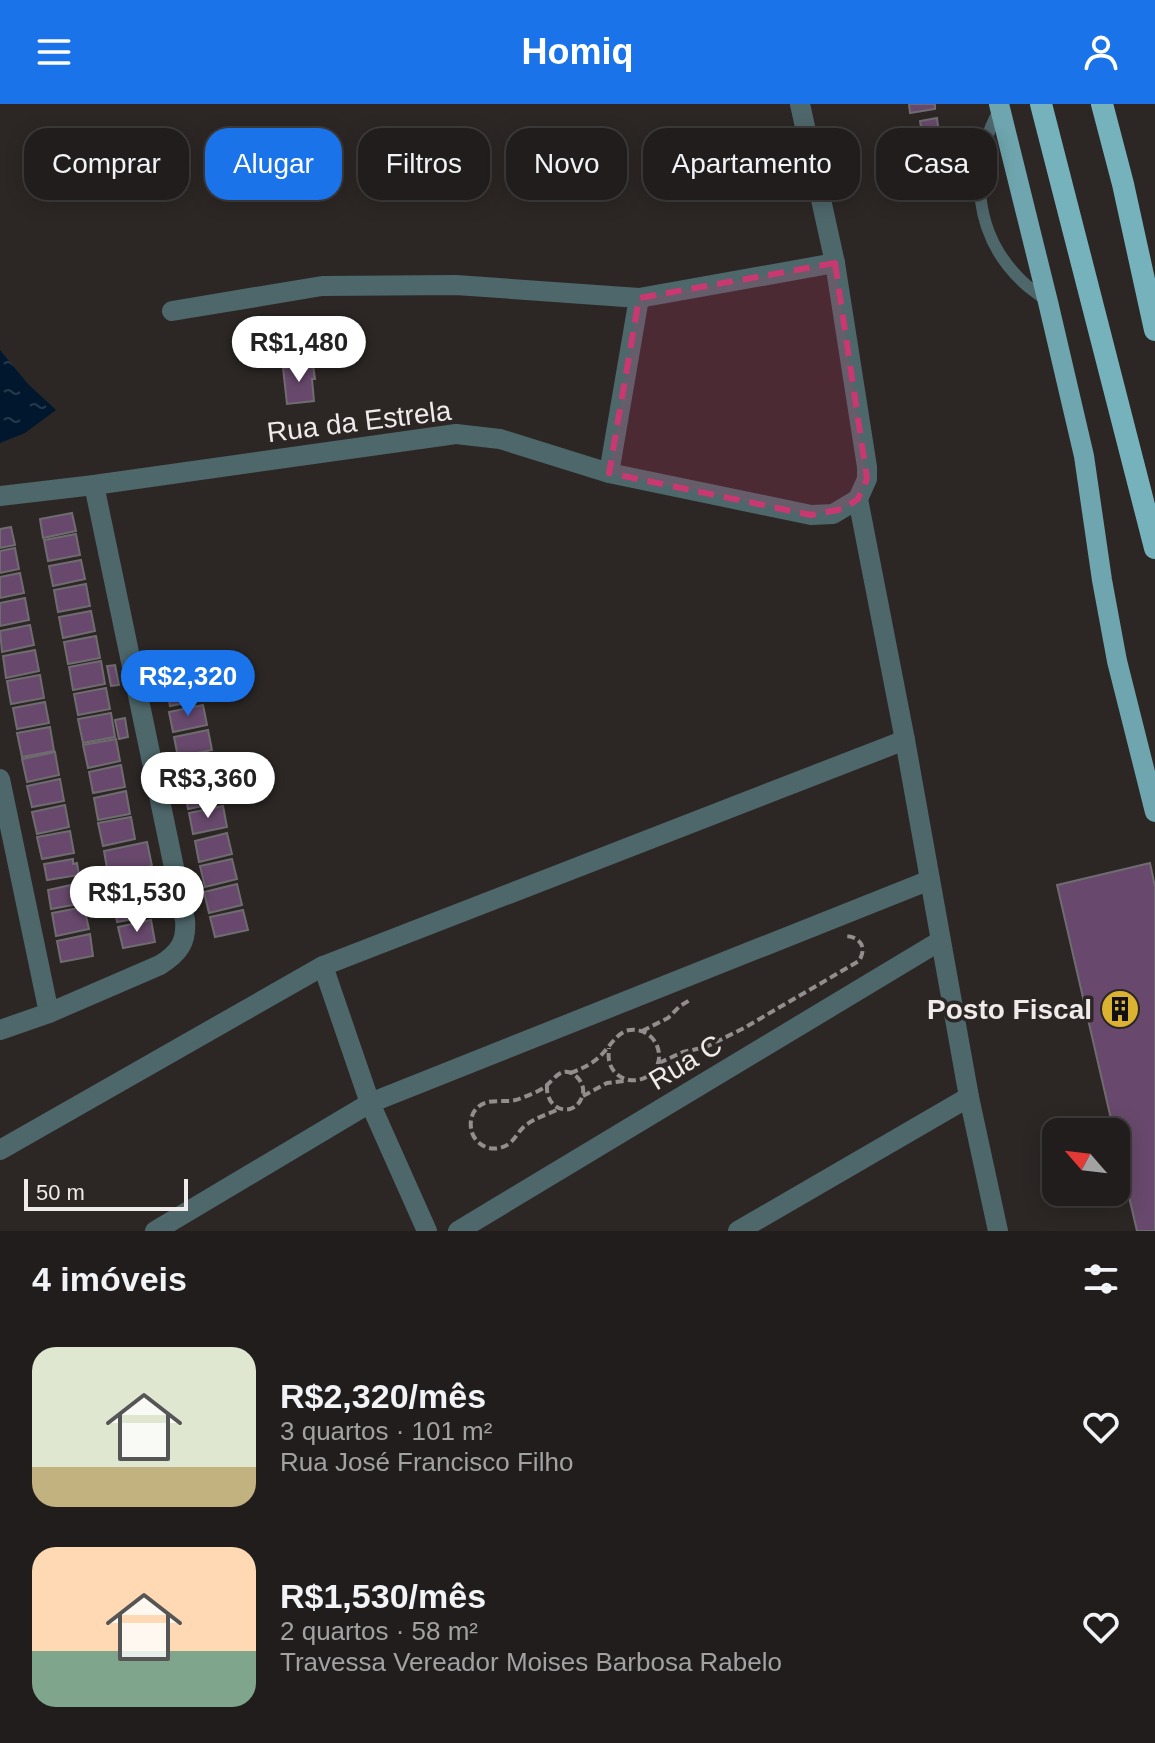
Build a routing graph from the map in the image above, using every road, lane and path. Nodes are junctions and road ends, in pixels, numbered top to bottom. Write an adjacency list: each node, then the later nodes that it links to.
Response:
1 (800, 104): 5 (street)
2 (1041, 104): 14 (highway)
3 (1102, 104): 9 (highway)
4 (999, 106): 7 (main road); 7 (lane)
5 (835, 263): 6 (street); 13 (street)
6 (639, 298): 8 (street); 10 (street)
7 (1048, 302): 17 (main road)
8 (172, 311)
9 (1155, 330)
10 (609, 473): 11 (street, Rua da Estrela); 13 (street, Rua da Estrela)
11 (94, 485): 12 (street, Rua da Estrela); 23 (street)
12 (0, 496)
13 (858, 499): 15 (street)
14 (1155, 548)
15 (905, 740): 18 (street); 21 (street)
16 (0, 779): 23 (street)
17 (1155, 812)
18 (930, 880): 20 (street); 33 (street)
19 (846, 936): 27 (path)
20 (940, 941): 32 (street); 38 (street, Rua C)
21 (323, 966): 33 (street); 35 (street)
22 (694, 998): 25 (path)
23 (49, 1013): 24 (street)
24 (0, 1030)
25 (642, 1031): 26 (path); 27 (path)
26 (609, 1048): 28 (path); 29 (path)
27 (659, 1063): 29 (path)
28 (570, 1073): 30 (path); 31 (path)
29 (626, 1080): 31 (path)
30 (547, 1085): 34 (path); 34 (path)
31 (583, 1096): 34 (path)
32 (969, 1097): 39 (street); 40 (street)
33 (370, 1103): 36 (street); 37 (street)
34 (559, 1109)
35 (0, 1150)
36 (155, 1231)
37 (427, 1231)
38 (458, 1231)
39 (738, 1231)
40 (998, 1231)

